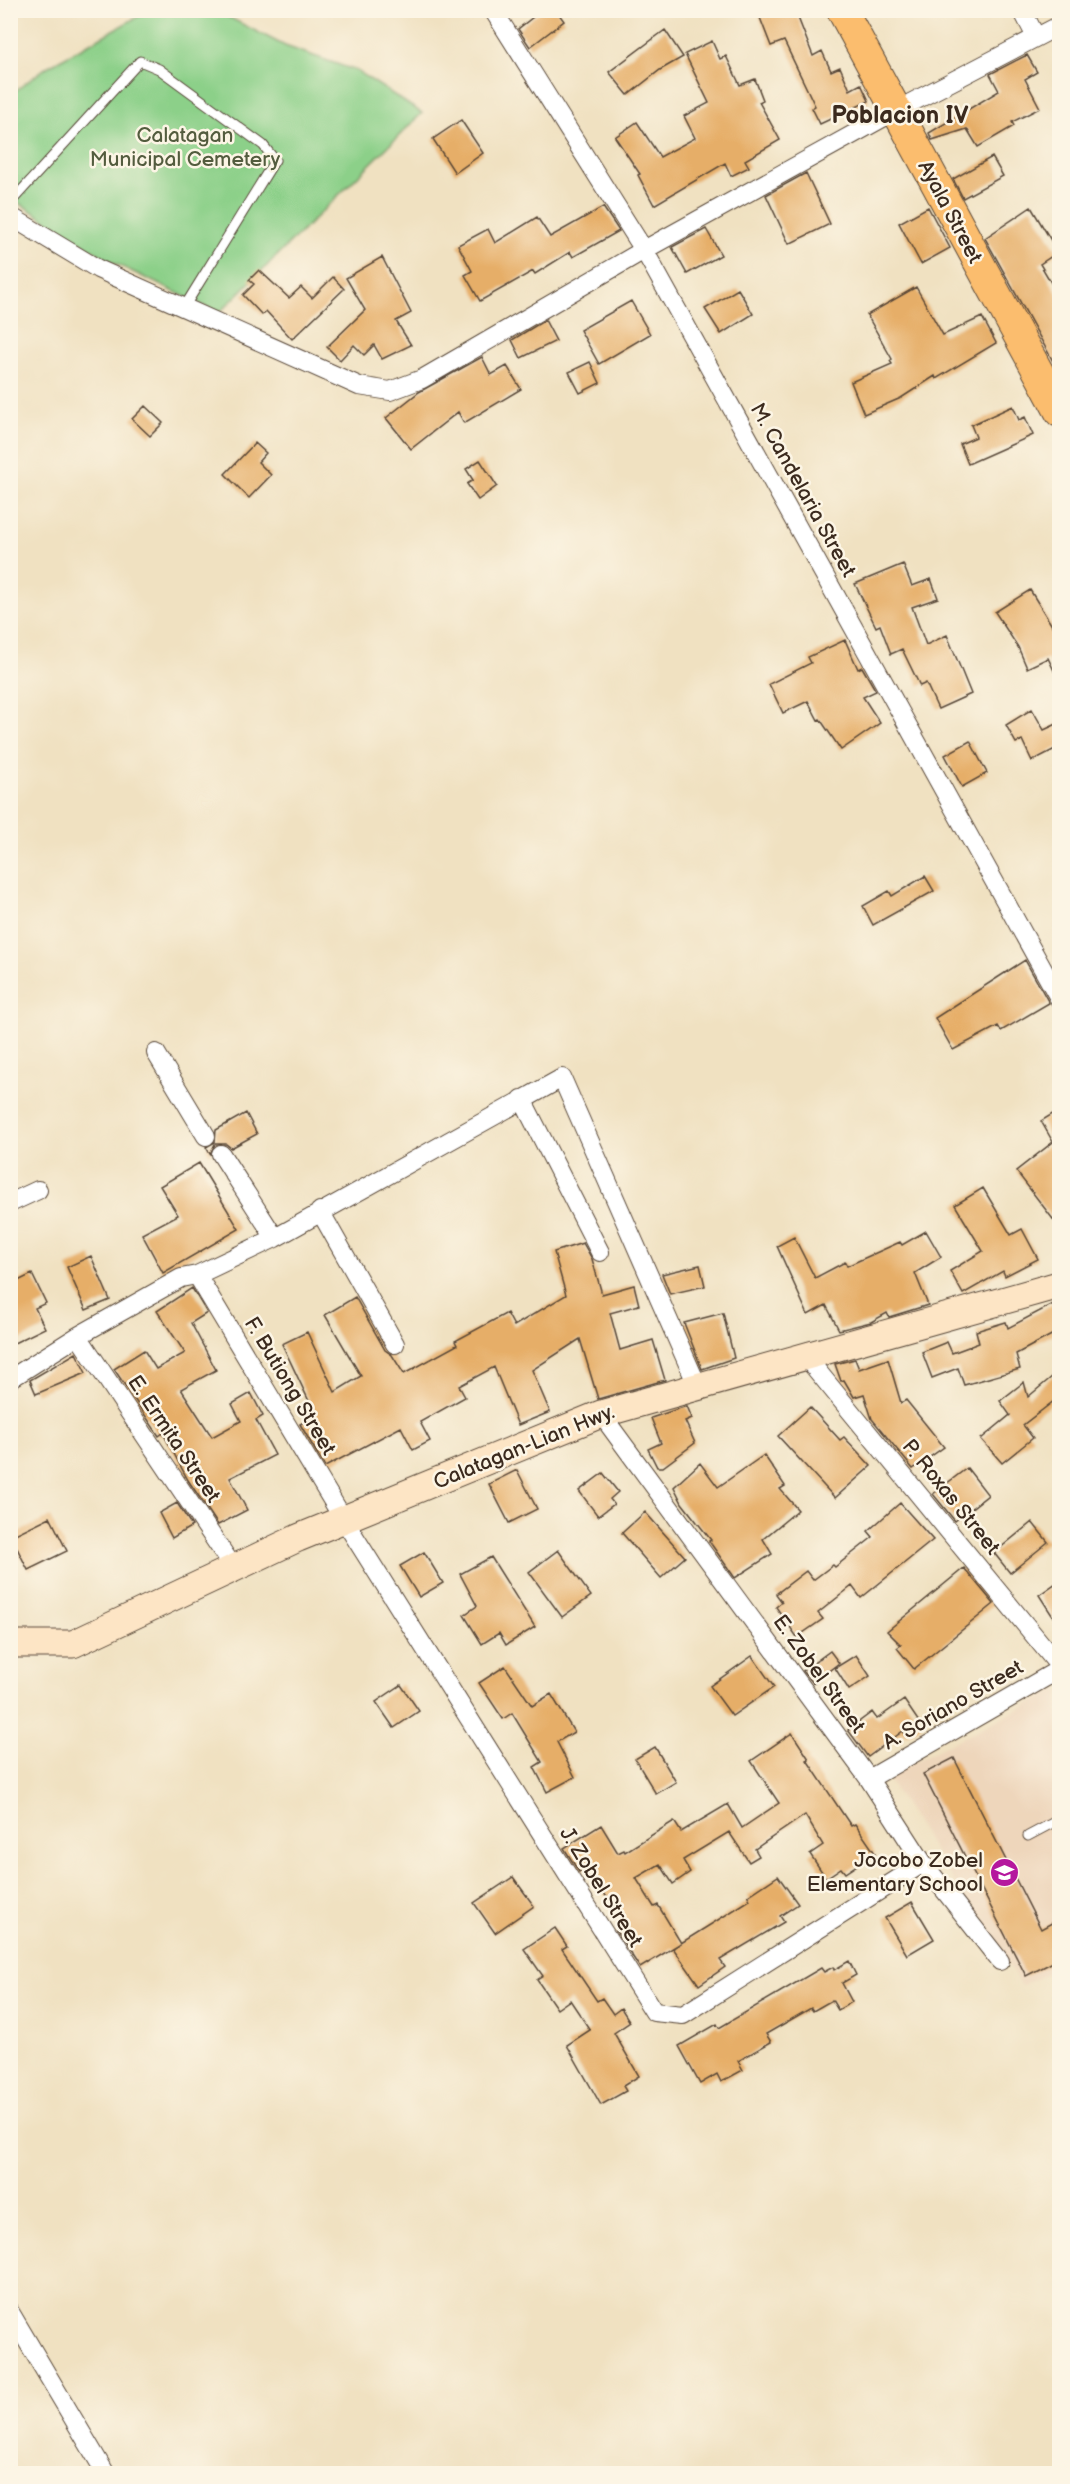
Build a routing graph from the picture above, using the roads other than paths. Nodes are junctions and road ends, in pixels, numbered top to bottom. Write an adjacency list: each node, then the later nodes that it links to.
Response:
1 (493, 10): 9 (street, M. Candelaria Street)
2 (842, 10): 6 (main road, Ayala Street)
3 (1022, 10): 5 (street)
4 (1057, 31): 5 (street)
5 (1036, 37): 6 (street)
6 (897, 110): 9 (street); 11 (main road, Ayala Street)
7 (10, 203): 10 (lane)
8 (10, 216): 10 (street)
9 (644, 250): 10 (street); 12 (street, M. Candelaria Street)
10 (183, 309)
11 (1059, 412)
12 (1059, 1000)
13 (156, 1053): 15 (street)
14 (522, 1099): 19 (street); 21 (street); 28 (street)
15 (206, 1136)
16 (221, 1154): 20 (street)
17 (38, 1190): 18 (street)
18 (10, 1203)
19 (320, 1211): 20 (street); 25 (street)
20 (275, 1238): 22 (street)
21 (600, 1252)
22 (197, 1275): 24 (street); 30 (street, F. Butiong Street)
23 (1057, 1288): 26 (main road, Calatagan-Lian Hwy.)
24 (78, 1336): 27 (street); 31 (street, E. Ermita Street)
25 (395, 1344)
26 (806, 1357): 28 (main road, Calatagan-Lian Hwy.); 33 (street, P. Roxas Street)
27 (10, 1379)
28 (698, 1387): 29 (main road, Calatagan-Lian Hwy.)
29 (601, 1414): 30 (main road, Calatagan-Lian Hwy.); 34 (street, E. Zobel Street)
30 (344, 1520): 31 (main road, Calatagan-Lian Hwy.); 37 (street, J. Zobel Street)
31 (233, 1567): 32 (main road, Calatagan-Lian Hwy.)
32 (10, 1644)
33 (1059, 1668): 34 (street, A. Soriano Street)
34 (869, 1779): 37 (street, E. Zobel Street)
35 (1059, 1819): 36 (lane)
36 (1028, 1836)
37 (923, 1863): 38 (street, E. Zobel Street)
38 (1000, 1961)
39 (10, 2312): 40 (street)
40 (106, 2474)

